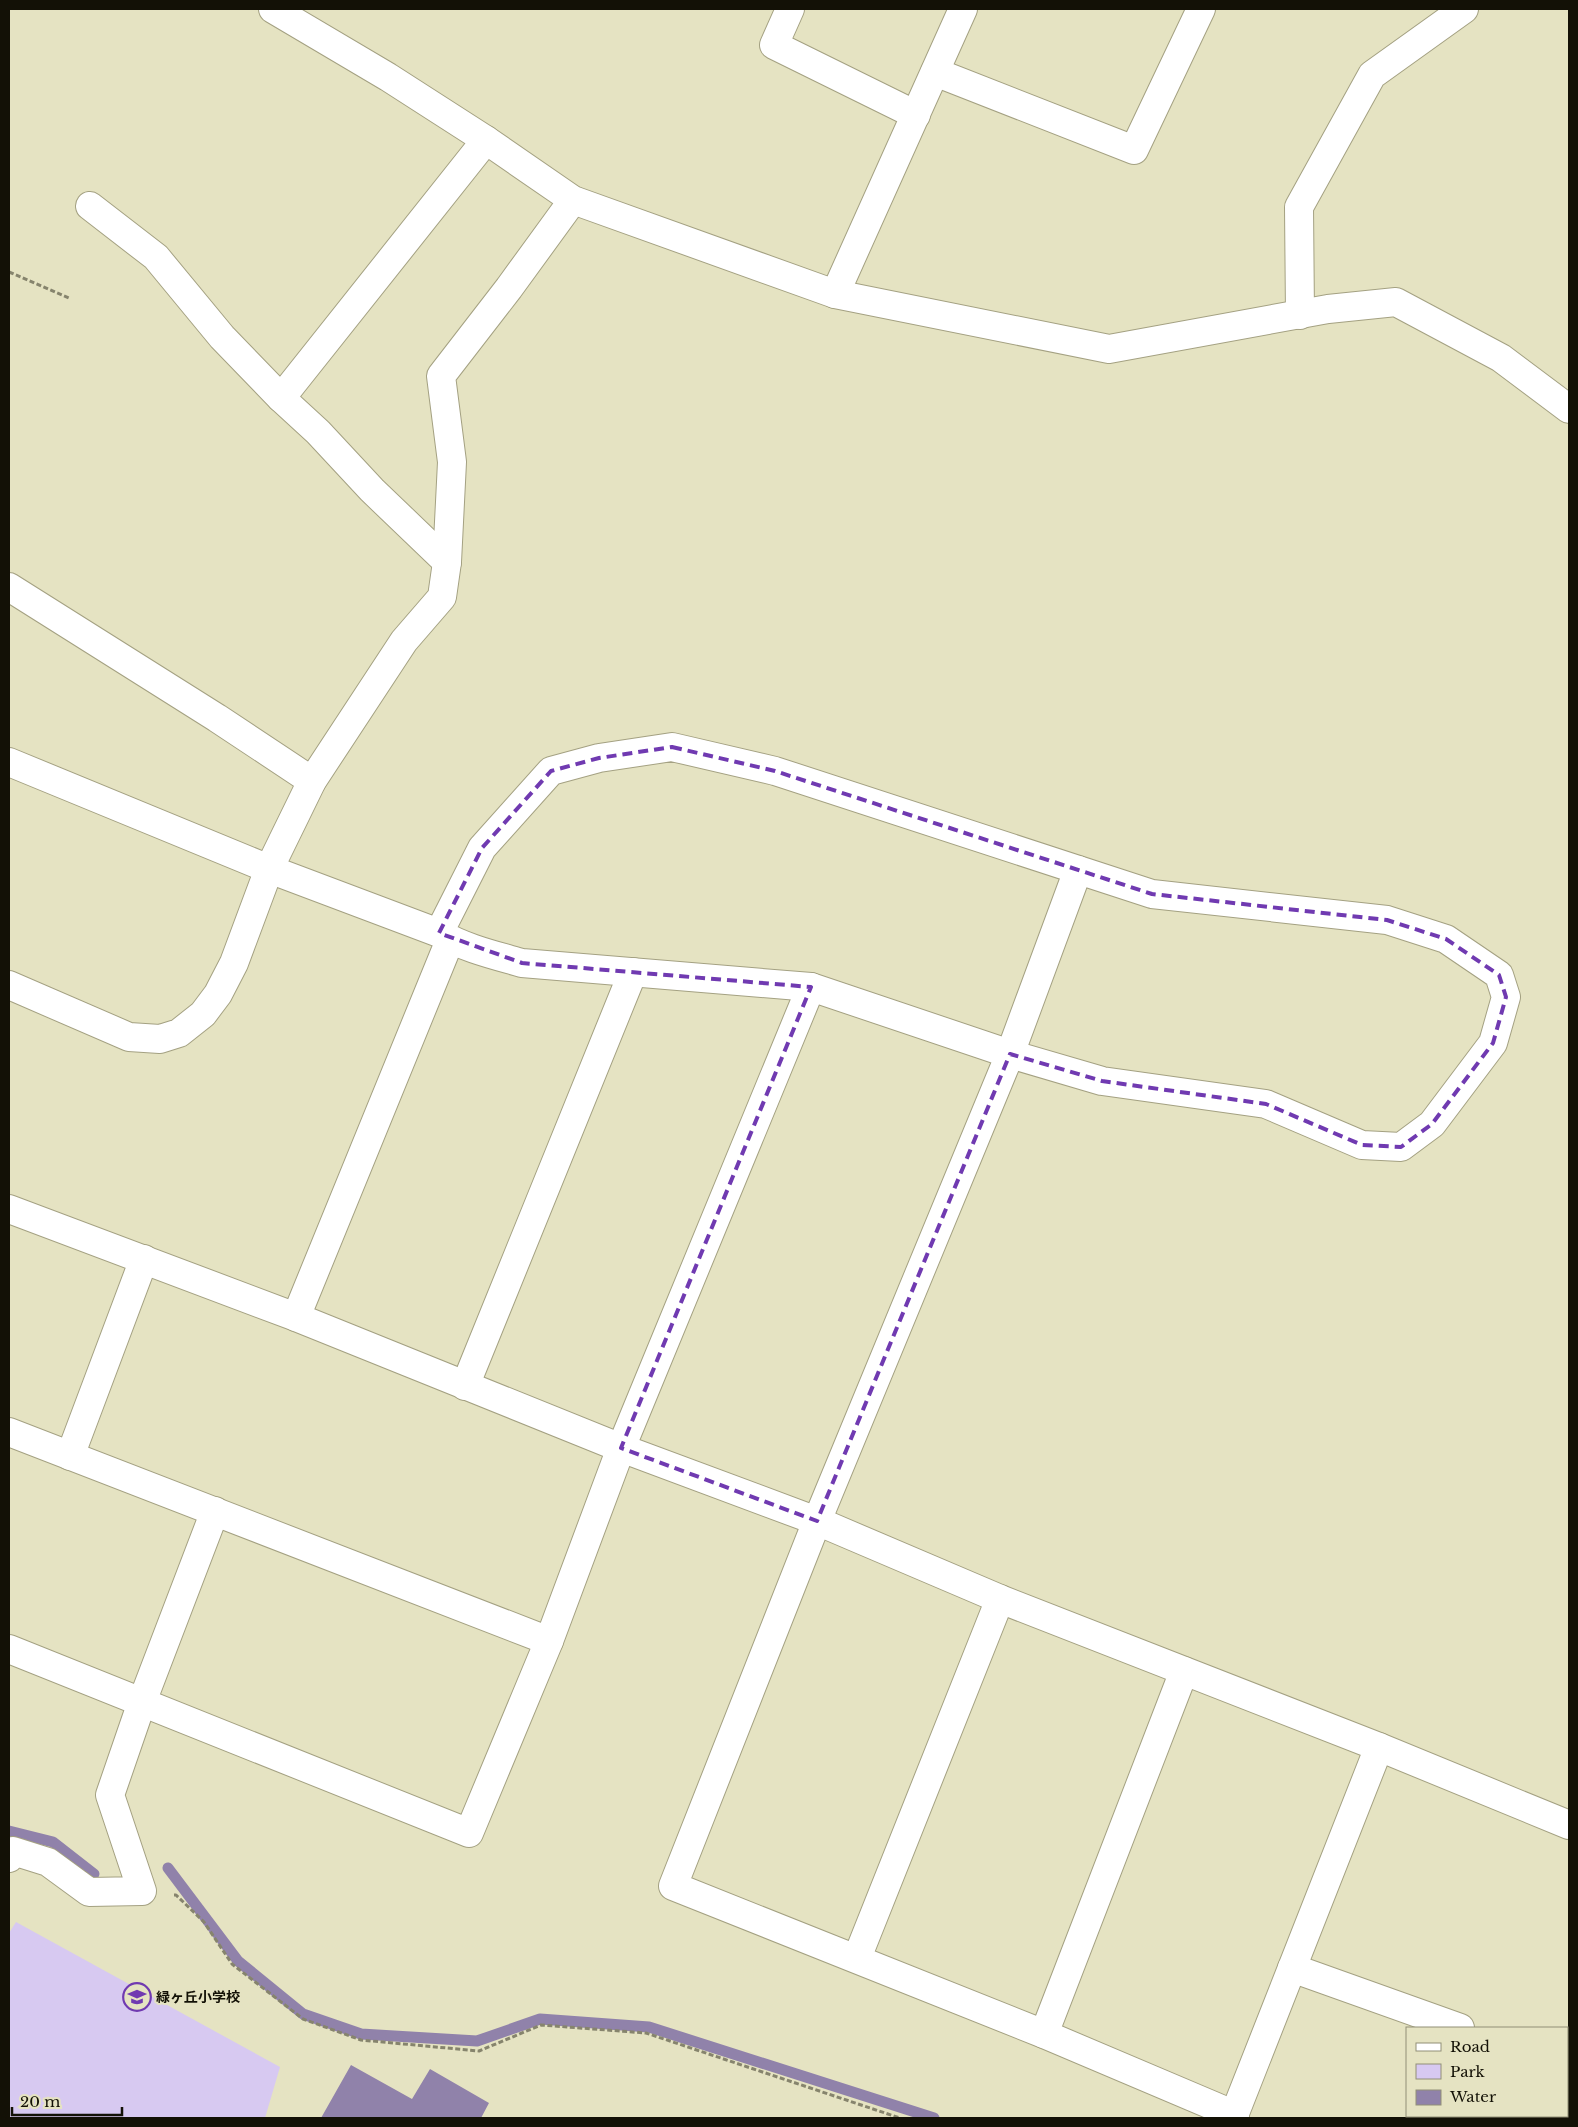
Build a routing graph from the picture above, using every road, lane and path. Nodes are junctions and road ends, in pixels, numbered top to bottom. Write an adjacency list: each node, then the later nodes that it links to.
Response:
1 (273, 9): 8 (street)
2 (790, 9): 7 (street)
3 (963, 9): 6 (street)
4 (1201, 9): 6 (street)
5 (1464, 9): 14 (street)
6 (935, 72): 7 (street)
7 (916, 115): 12 (street)
8 (486, 140): 9 (street); 15 (street)
9 (573, 200): 12 (street); 17 (street)
10 (90, 206): 15 (street)
11 (9, 272): 13 (path)
12 (835, 294): 14 (street)
13 (69, 298)
14 (1300, 315): 16 (street)
15 (281, 398): 17 (street)
16 (1569, 409)
17 (447, 562): 20 (street)
18 (9, 587): 20 (street)
19 (9, 762): 21 (street)
20 (312, 781): 21 (street)
21 (269, 869): 23 (street); 25 (street)
22 (1078, 870): 23 (street); 27 (street); 27 (street)
23 (444, 936): 24 (street); 30 (street)
24 (633, 972): 26 (street); 31 (street)
25 (9, 985)
26 (811, 987): 27 (street); 33 (street)
27 (1010, 1054): 36 (street)
28 (9, 1209): 29 (street)
29 (144, 1259): 30 (street); 34 (street)
30 (296, 1317): 31 (street)
31 (465, 1386): 33 (street)
32 (9, 1432): 34 (street)
33 (621, 1448): 36 (street); 38 (street)
34 (70, 1456): 35 (street)
35 (215, 1511): 38 (street); 41 (street)
36 (817, 1521): 37 (street); 46 (street)
37 (1000, 1599): 40 (street); 46 (street)
38 (549, 1640): 41 (street)
39 (9, 1649): 41 (street)
40 (1184, 1671): 42 (street); 49 (street)
41 (142, 1702): 45 (street)
42 (1379, 1748): 43 (street); 47 (street)
43 (1569, 1825)
44 (9, 1858): 45 (street)
45 (142, 1891): 51 (path)
46 (857, 1958): 49 (street)
47 (1292, 1968): 48 (street); 50 (street)
48 (1457, 2027)
49 (1044, 2034): 50 (street)
50 (1234, 2116)
51 (900, 2118)

